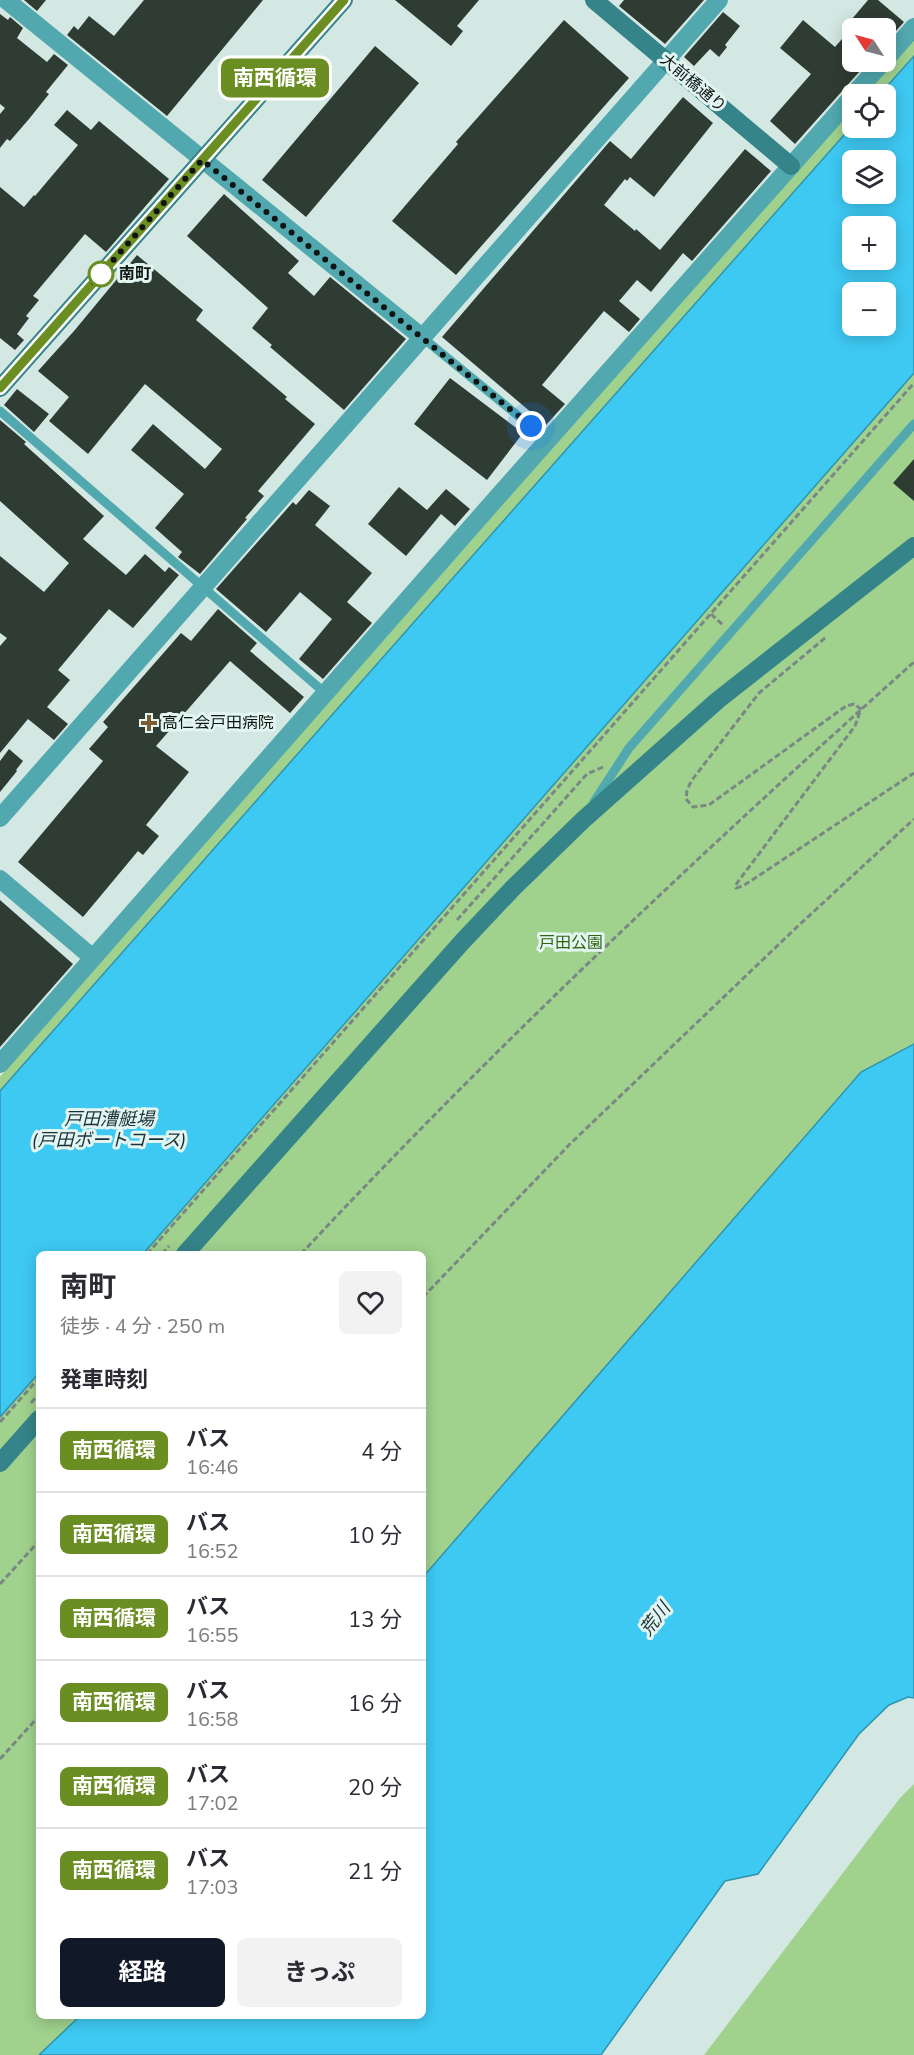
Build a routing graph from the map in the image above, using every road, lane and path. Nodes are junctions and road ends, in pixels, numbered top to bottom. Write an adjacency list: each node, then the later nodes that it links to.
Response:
1 (6, 0): 11 (street)
2 (344, 0): 11 (street)
3 (594, 0): 7 (street, 大前橋通り)
4 (719, 0): 7 (street)
5 (914, 27): 6 (street)
6 (896, 47)
7 (666, 60): 12 (street, 大前橋通り); 13 (street)
8 (874, 72): 9 (street)
9 (864, 84)
10 (842, 108): 12 (street)
11 (202, 160): 13 (street); 15 (street)
12 (791, 166): 18 (street)
13 (423, 338): 18 (lane); 20 (street)
14 (914, 382): 21 (path)
15 (0, 388)
16 (0, 411): 20 (lane)
17 (914, 424): 30 (lane)
18 (549, 441): 25 (street)
19 (914, 546): 22 (street)
20 (202, 587): 25 (lane); 28 (street)
21 (711, 614): 23 (path); 34 (path)
22 (825, 616): 26 (path); 30 (street)
23 (726, 628)
24 (914, 662): 26 (path)
25 (325, 693): 32 (street)
26 (861, 709): 27 (path); 36 (path)
27 (914, 773)
28 (0, 818)
29 (914, 819): 37 (path)
30 (583, 820): 35 (street)
31 (0, 879): 32 (street)
32 (93, 958): 33 (street)
33 (0, 1064)
34 (150, 1251)
35 (188, 1251)
36 (304, 1251)
37 (426, 1294)
38 (36, 1380): 39 (path)
39 (0, 1422)
40 (36, 1422): 41 (street)
41 (0, 1463)
42 (36, 1544): 43 (path)
43 (0, 1584)
44 (36, 1719): 45 (path)
45 (0, 1759)

